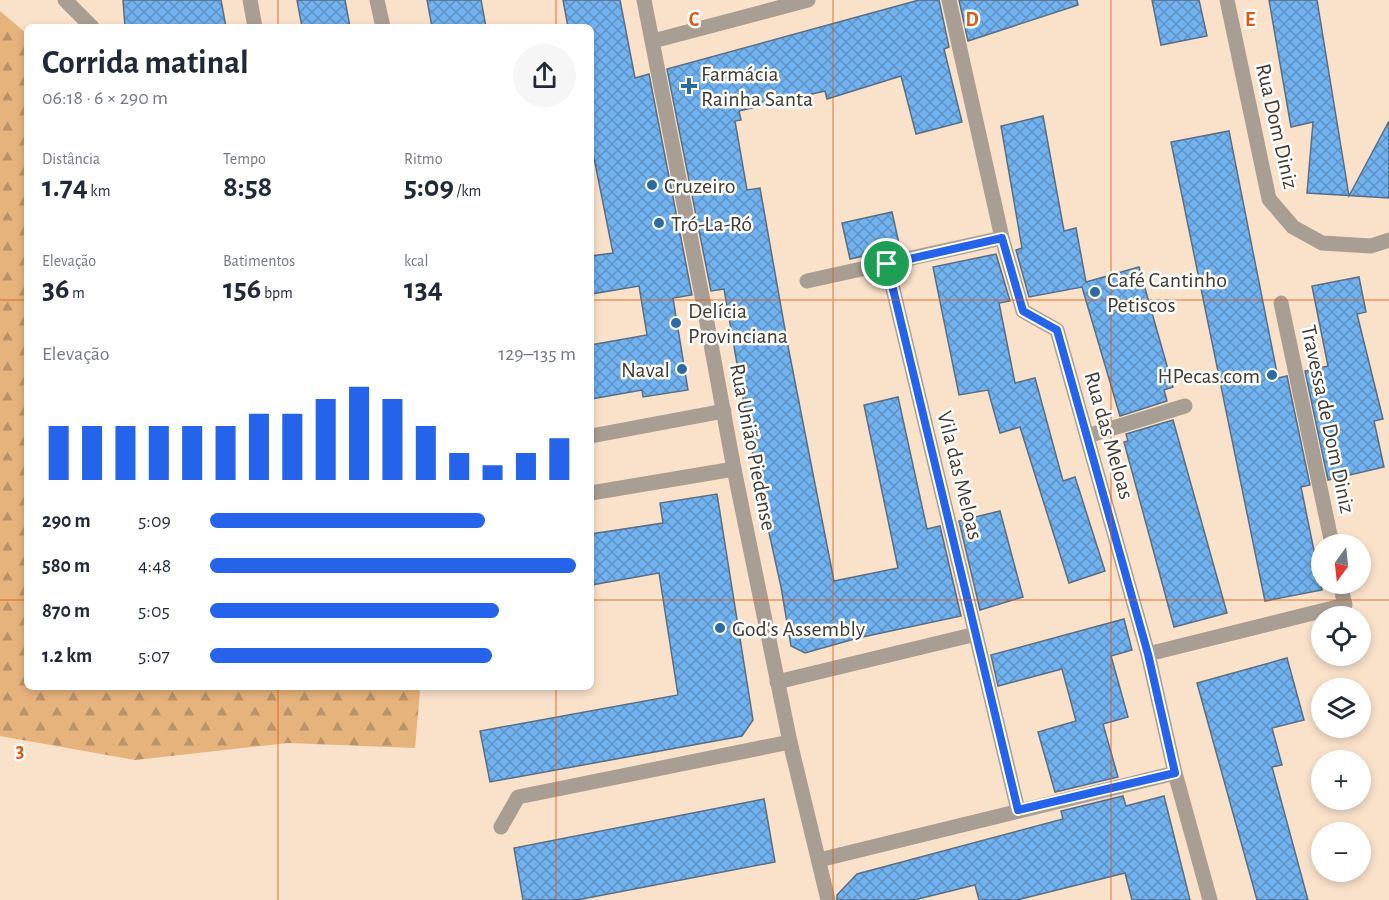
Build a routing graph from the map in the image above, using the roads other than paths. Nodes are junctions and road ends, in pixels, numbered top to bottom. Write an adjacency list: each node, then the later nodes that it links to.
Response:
1 (65, 0): 8 (street)
2 (250, 0): 9 (street)
3 (377, 0): 10 (street)
4 (644, 0): 11 (street, Rua União Piedense)
5 (808, 0): 11 (street)
6 (950, 0): 12 (street, Rua das Meloas)
7 (1227, 0): 13 (street, Rua Dom Diniz)
8 (89, 24)
9 (254, 24)
10 (382, 24)
11 (653, 41): 18 (street, Rua União Piedense)
12 (1002, 238): 14 (street); 20 (street, Rua das Meloas)
13 (1389, 240)
14 (887, 264): 15 (street); 25 (street, Vila das Meloas)
15 (807, 281)
16 (1281, 303): 23 (street, Travessa de Dom Diniz)
17 (1185, 406): 20 (street)
18 (724, 411): 19 (street); 21 (street, Rua União Piedense)
19 (594, 435)
20 (1087, 436): 26 (street, Rua das Meloas)
21 (734, 469): 22 (street); 27 (street, Rua União Piedense)
22 (594, 492)
23 (1330, 534)
24 (1342, 594): 26 (street)
25 (976, 634): 27 (street); 30 (street, Vila das Meloas)
26 (1148, 654): 29 (street, Rua das Meloas)
27 (777, 682): 28 (street, Rua União Piedense)
28 (790, 742): 31 (street); 32 (street, Rua União Piedense)
29 (1175, 773): 30 (street); 34 (street, Rua das Meloas)
30 (1018, 810): 32 (street)
31 (501, 827)
32 (819, 860): 33 (street, Rua União Piedense)
33 (828, 900)
34 (1210, 900)

